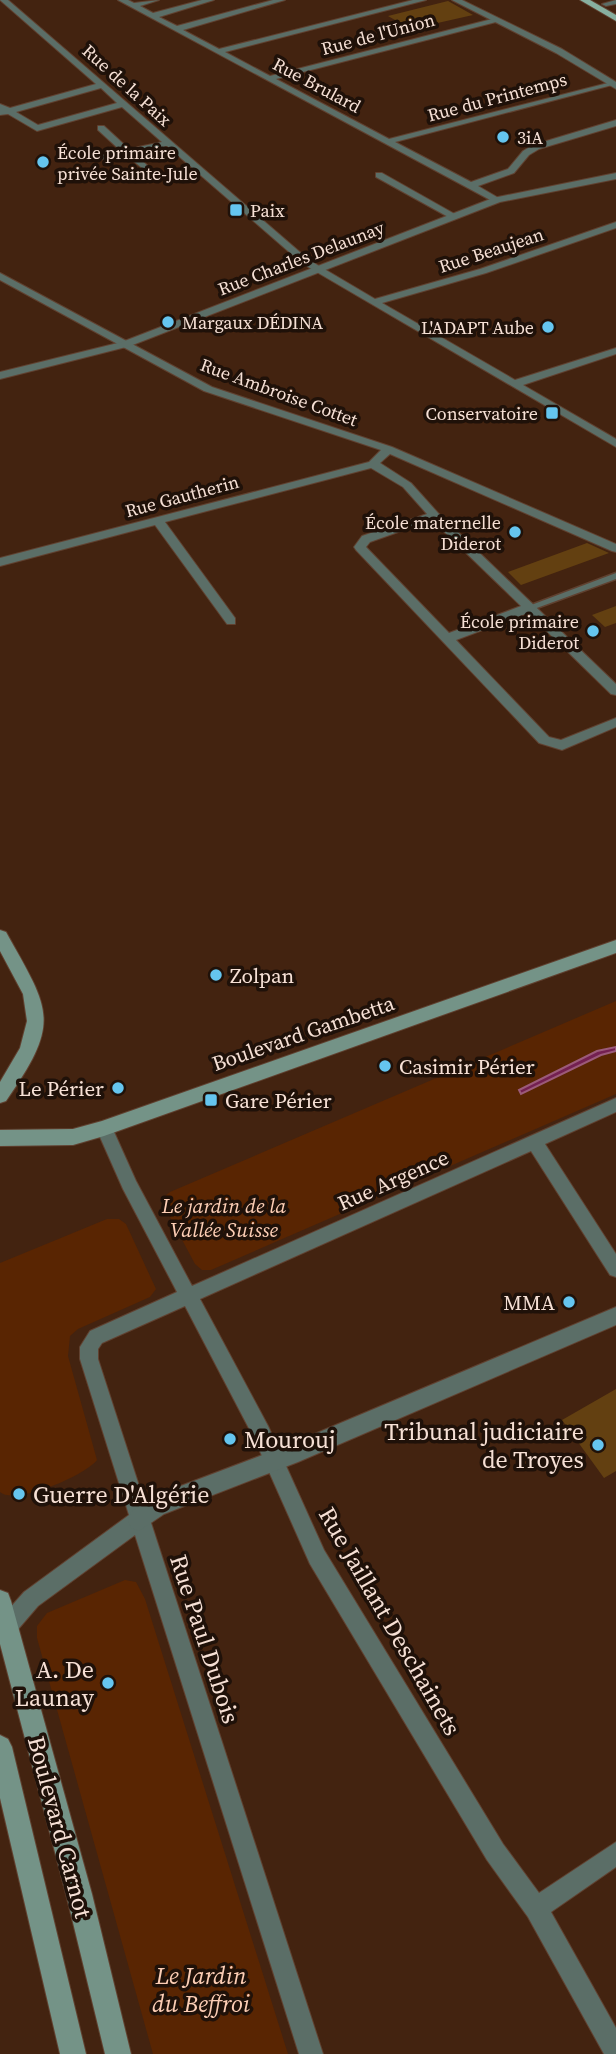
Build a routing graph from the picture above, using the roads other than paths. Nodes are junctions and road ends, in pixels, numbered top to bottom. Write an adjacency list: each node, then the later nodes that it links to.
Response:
1 (4, 0): 19 (street, Rue de la Paix)
2 (122, 0): 11 (street, Rue Brulard)
3 (155, 0): 11 (street)
4 (210, 0): 13 (street)
5 (281, 0): 16 (street)
6 (422, 0): 17 (street)
7 (456, 0): 15 (street)
8 (584, 0): 14 (main road)
9 (602, 2): 10 (street); 12 (main road)
10 (616, 2)
11 (133, 6): 13 (street, Rue Brulard)
12 (616, 9)
13 (152, 16): 16 (street, Rue Brulard)
14 (616, 18)
15 (493, 20): 18 (street, Rue de l'Union); 20 (street)
16 (177, 29): 17 (street, Rue Brulard)
17 (220, 51): 18 (street, Rue Brulard)
18 (271, 78): 25 (street, Rue Brulard)
19 (103, 85): 21 (street, Rue de la Paix); 22 (street)
20 (614, 85): 25 (street, Rue du Printemps)
21 (122, 104): 22 (street); 26 (street, Rue de la Paix)
22 (3, 110)
23 (616, 123): 32 (street)
24 (101, 128): 27 (street)
25 (390, 141): 32 (street, Rue Brulard)
26 (167, 143): 27 (street); 36 (street, Rue de la Paix)
27 (127, 152): 28 (street); 29 (street)
28 (91, 160)
29 (147, 169)
30 (379, 175): 34 (street)
31 (616, 176): 33 (street, Rue Charles Delaunay)
32 (472, 185): 33 (street, Rue Brulard)
33 (497, 200): 34 (street, Rue Charles Delaunay)
34 (456, 217): 36 (street, Rue Charles Delaunay)
35 (616, 225): 38 (street, Rue Beaujean)
36 (320, 271): 38 (street, Rue de la Paix); 39 (street, Rue Charles Delaunay)
37 (0, 276): 39 (street, Rue Ambroise Cottet)
38 (374, 302): 42 (street, Rue de la Paix)
39 (126, 344): 41 (street, Rue Charles Delaunay); 44 (street, Rue Ambroise Cottet)
40 (616, 351): 42 (street)
41 (0, 376)
42 (514, 384): 43 (street, Rue de la Paix)
43 (616, 444)
44 (384, 450): 45 (street, Rue Gautherin); 46 (street, Rue Ambroise Cottet); 47 (street)
45 (373, 464): 47 (street); 49 (street, Rue Gautherin)
46 (440, 470): 47 (street); 50 (street, Rue Ambroise Cottet)
47 (407, 485): 48 (street)
48 (434, 516): 53 (street); 55 (street)
49 (157, 520): 51 (street, Rue Gautherin); 54 (street)
50 (616, 548)
51 (0, 562)
52 (616, 576): 53 (street)
53 (531, 607): 55 (street); 56 (street)
54 (231, 621)
55 (448, 638): 57 (street)
56 (616, 691)
57 (616, 722)
58 (0, 936): 60 (main road)
59 (616, 946): 62 (main road, Boulevard Gambetta)
60 (0, 1096)
61 (616, 1105): 64 (street, Rue Argence)
62 (104, 1128): 63 (main road, Boulevard Gambetta); 66 (street, Rue Jaillant Deschainets)
63 (0, 1138)
64 (534, 1142): 65 (street); 66 (street, Rue Argence)
65 (616, 1269)
66 (188, 1297): 68 (street, Rue Jaillant Deschainets); 69 (street, Rue Paul Dubois)
67 (616, 1316): 68 (street)
68 (274, 1461): 69 (street); 74 (street, Rue Jaillant Deschainets)
69 (139, 1520): 71 (street); 78 (street, Rue Paul Dubois)
70 (0, 1601): 71 (main road, Boulevard Carnot)
71 (4, 1633): 77 (main road, Boulevard Carnot)
72 (0, 1747): 76 (main road, Boulevard Carnot)
73 (616, 1853): 74 (street)
74 (536, 1909): 75 (street, Rue Jaillant Deschainets)
75 (616, 2052)
76 (73, 2054)
77 (118, 2054)
78 (311, 2054)

